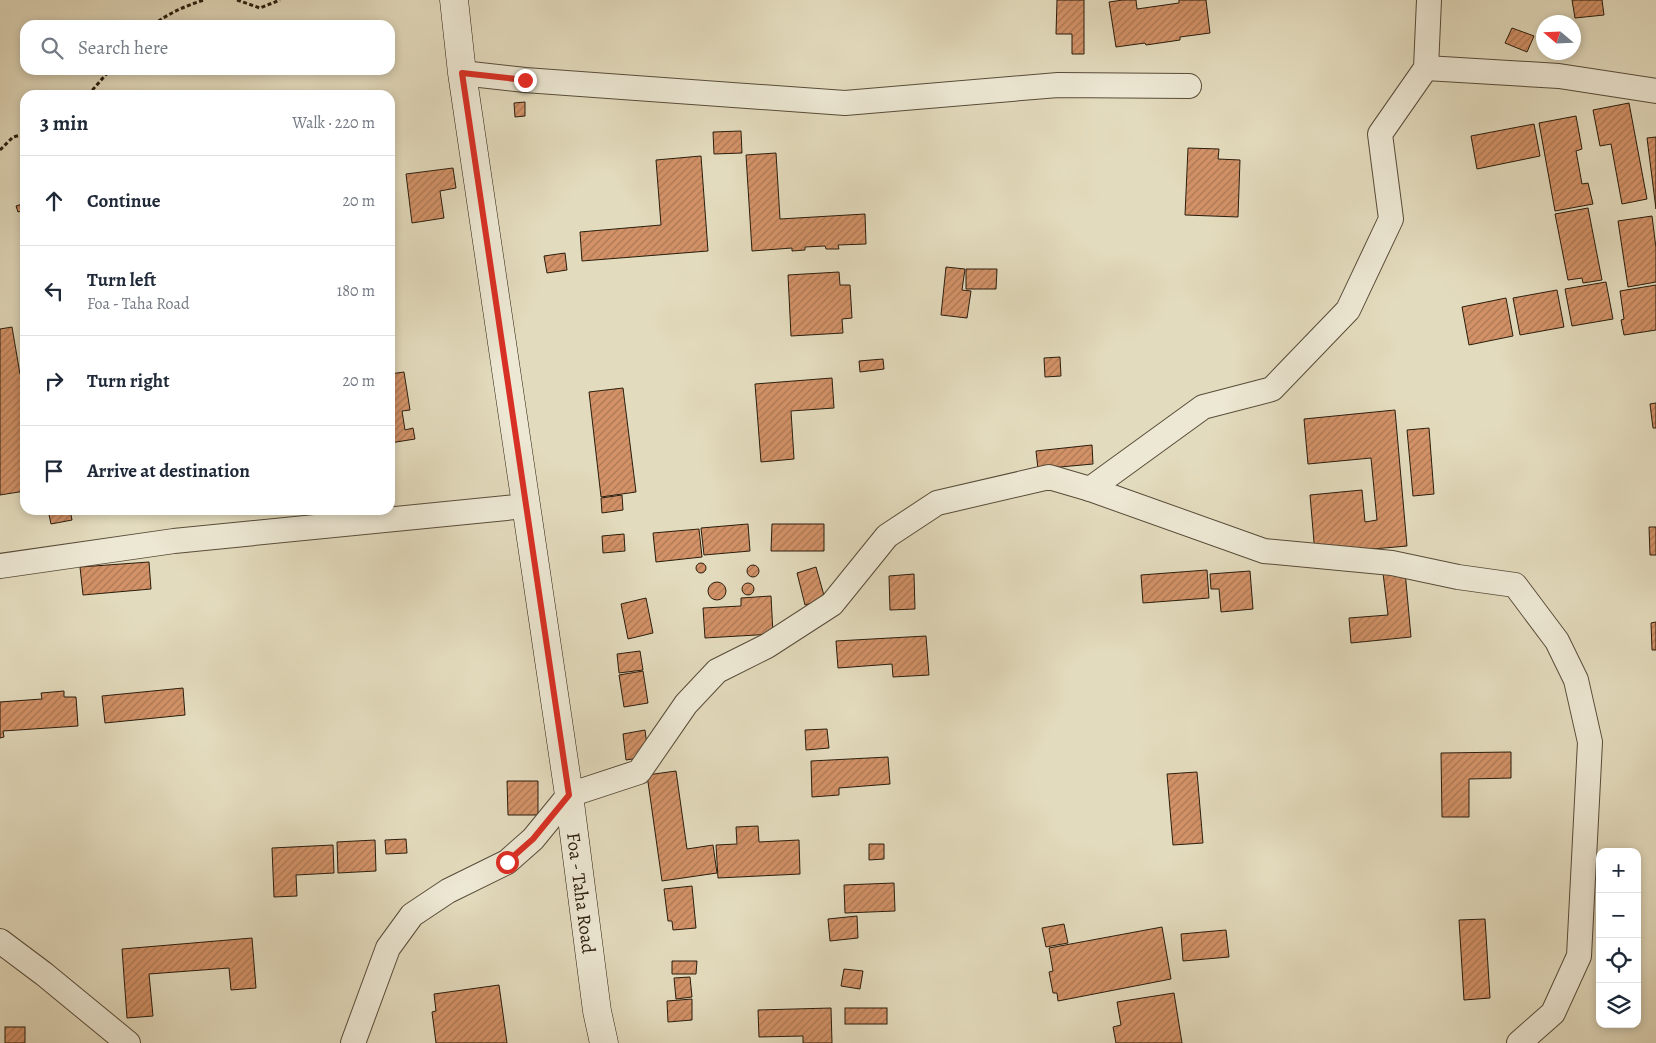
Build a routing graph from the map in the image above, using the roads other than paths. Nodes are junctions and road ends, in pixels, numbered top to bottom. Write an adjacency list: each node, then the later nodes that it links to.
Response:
1 (454, 0): 4 (street, Foa - Taha Road)
2 (1429, 0): 3 (street)
3 (1426, 68): 6 (street); 7 (street)
4 (462, 73): 5 (street); 8 (street, Foa - Taha Road)
5 (1189, 86)
6 (1656, 91)
7 (1090, 489): 10 (street); 15 (street)
8 (526, 506): 9 (street); 10 (street, Foa - Taha Road)
9 (0, 566)
10 (569, 795): 13 (street); 14 (street, Foa - Taha Road)
11 (0, 941): 12 (street)
12 (128, 1043)
13 (354, 1043)
14 (604, 1043)
15 (1519, 1043)

